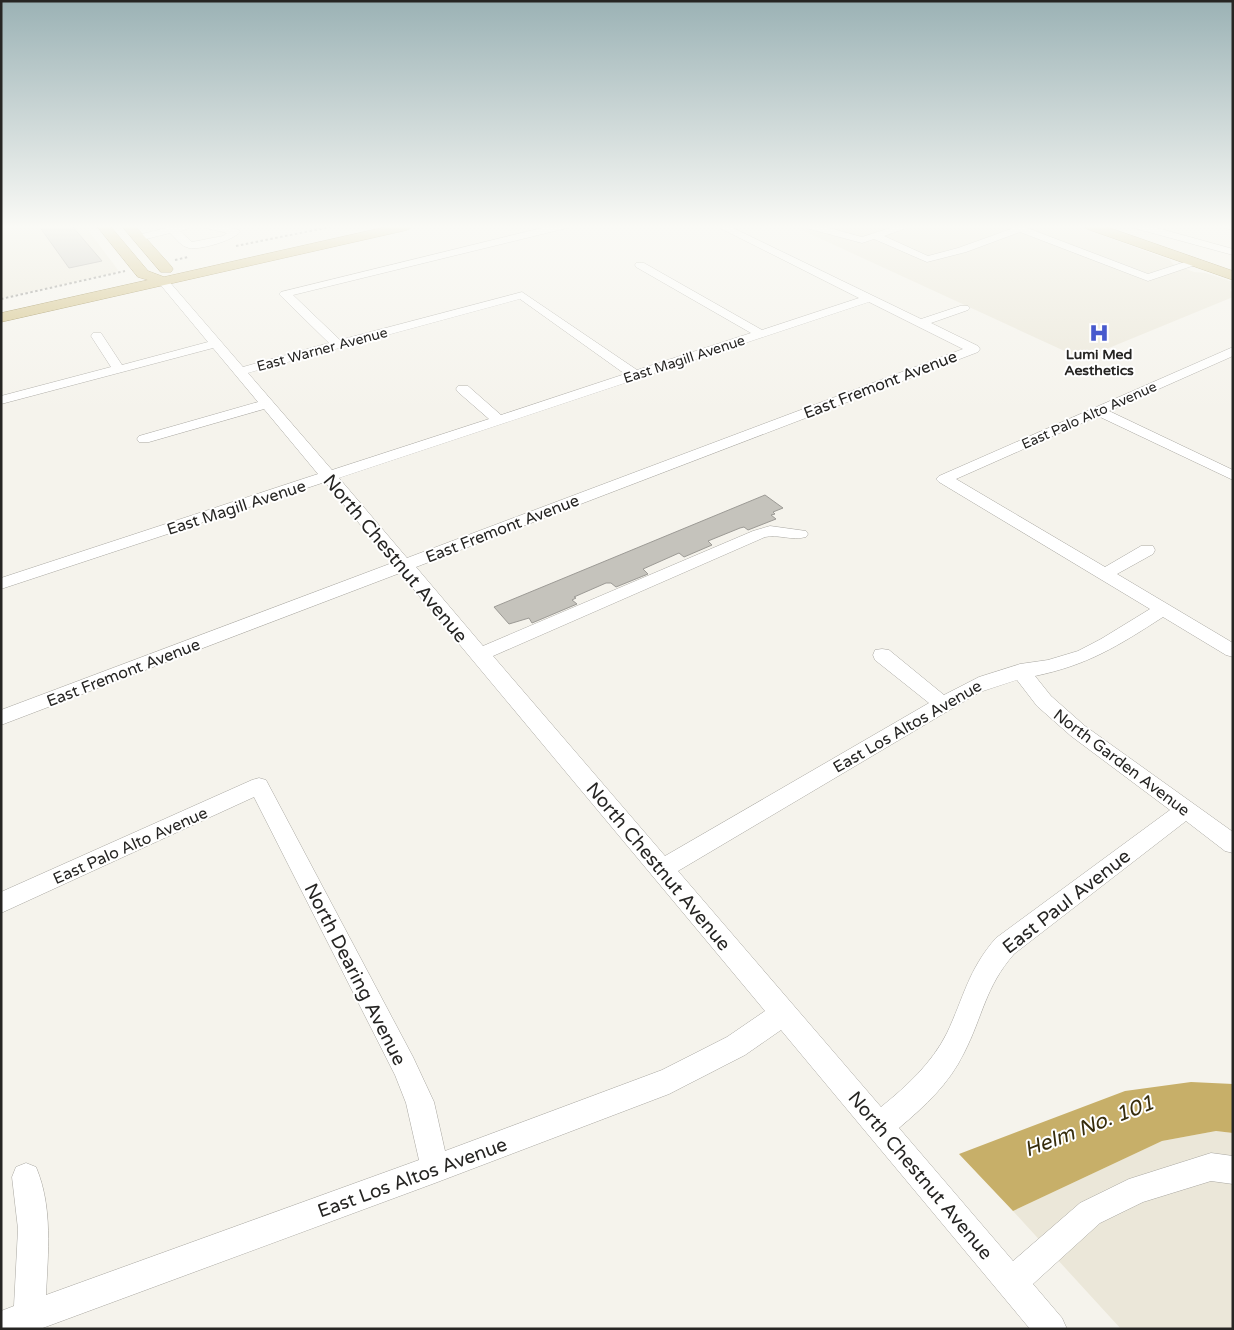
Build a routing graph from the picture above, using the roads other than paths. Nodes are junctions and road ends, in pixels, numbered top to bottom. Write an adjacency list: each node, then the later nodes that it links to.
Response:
1 (81, 288): 8 (main road)
2 (105, 288): 10 (main road)
3 (179, 288): 14 (street, North Chestnut Avenue)
4 (309, 288): 15 (street)
5 (680, 288): 12 (street)
6 (849, 288): 7 (street)
7 (870, 298): 11 (street); 12 (street, East Magill Avenue)
8 (1, 306)
9 (964, 308): 11 (street)
10 (1, 318)
11 (921, 323): 30 (street, East Fremont Avenue)
12 (761, 334): 19 (street, East Magill Avenue)
13 (97, 336): 17 (street)
14 (215, 344): 17 (street); 18 (street, North Chestnut Avenue)
15 (338, 345): 18 (street, East Warner Avenue); 19 (street, East Warner Avenue)
16 (1233, 351): 23 (street, East Palo Alto Avenue)
17 (118, 370): 21 (street)
18 (238, 372): 22 (street, North Chestnut Avenue)
19 (635, 375): 24 (street, East Magill Avenue)
20 (462, 389): 24 (street)
21 (1, 400)
22 (266, 404): 25 (street); 27 (street, North Chestnut Avenue)
23 (1098, 411): 26 (street); 31 (street, East Palo Alto Avenue)
24 (499, 420): 27 (street, East Magill Avenue)
25 (144, 439)
26 (1233, 476)
27 (327, 477): 30 (street, North Chestnut Avenue); 32 (street, East Magill Avenue)
28 (800, 534): 35 (street)
29 (1147, 550): 31 (street)
30 (403, 566): 35 (street, North Chestnut Avenue); 39 (street, East Fremont Avenue)
31 (1105, 574): 33 (street)
32 (1, 584)
33 (1163, 609): 34 (street); 37 (street, East Los Altos Avenue)
34 (1233, 651)
35 (479, 655): 43 (street, North Chestnut Avenue)
36 (882, 655): 38 (street)
37 (1020, 671): 38 (street, East Los Altos Avenue); 41 (street, North Garden Avenue)
38 (943, 704): 43 (street, East Los Altos Avenue)
39 (1, 718)
40 (259, 786): 44 (street, East Palo Alto Avenue); 47 (street, North Dearing Avenue)
41 (1185, 810): 42 (street, North Garden Avenue); 46 (street, East Paul Avenue)
42 (1233, 844)
43 (662, 869): 45 (street, North Chestnut Avenue)
44 (1, 903)
45 (783, 1014): 46 (street, North Chestnut Avenue); 47 (street, East Los Altos Avenue)
46 (879, 1127): 50 (street, North Chestnut Avenue)
47 (435, 1169): 51 (street, East Los Altos Avenue)
48 (1233, 1170): 50 (street)
49 (26, 1177): 51 (street)
50 (1012, 1282): 53 (street, North Chestnut Avenue)
51 (29, 1317): 52 (street, East Los Altos Avenue)
52 (1, 1327)
53 (1052, 1329)

